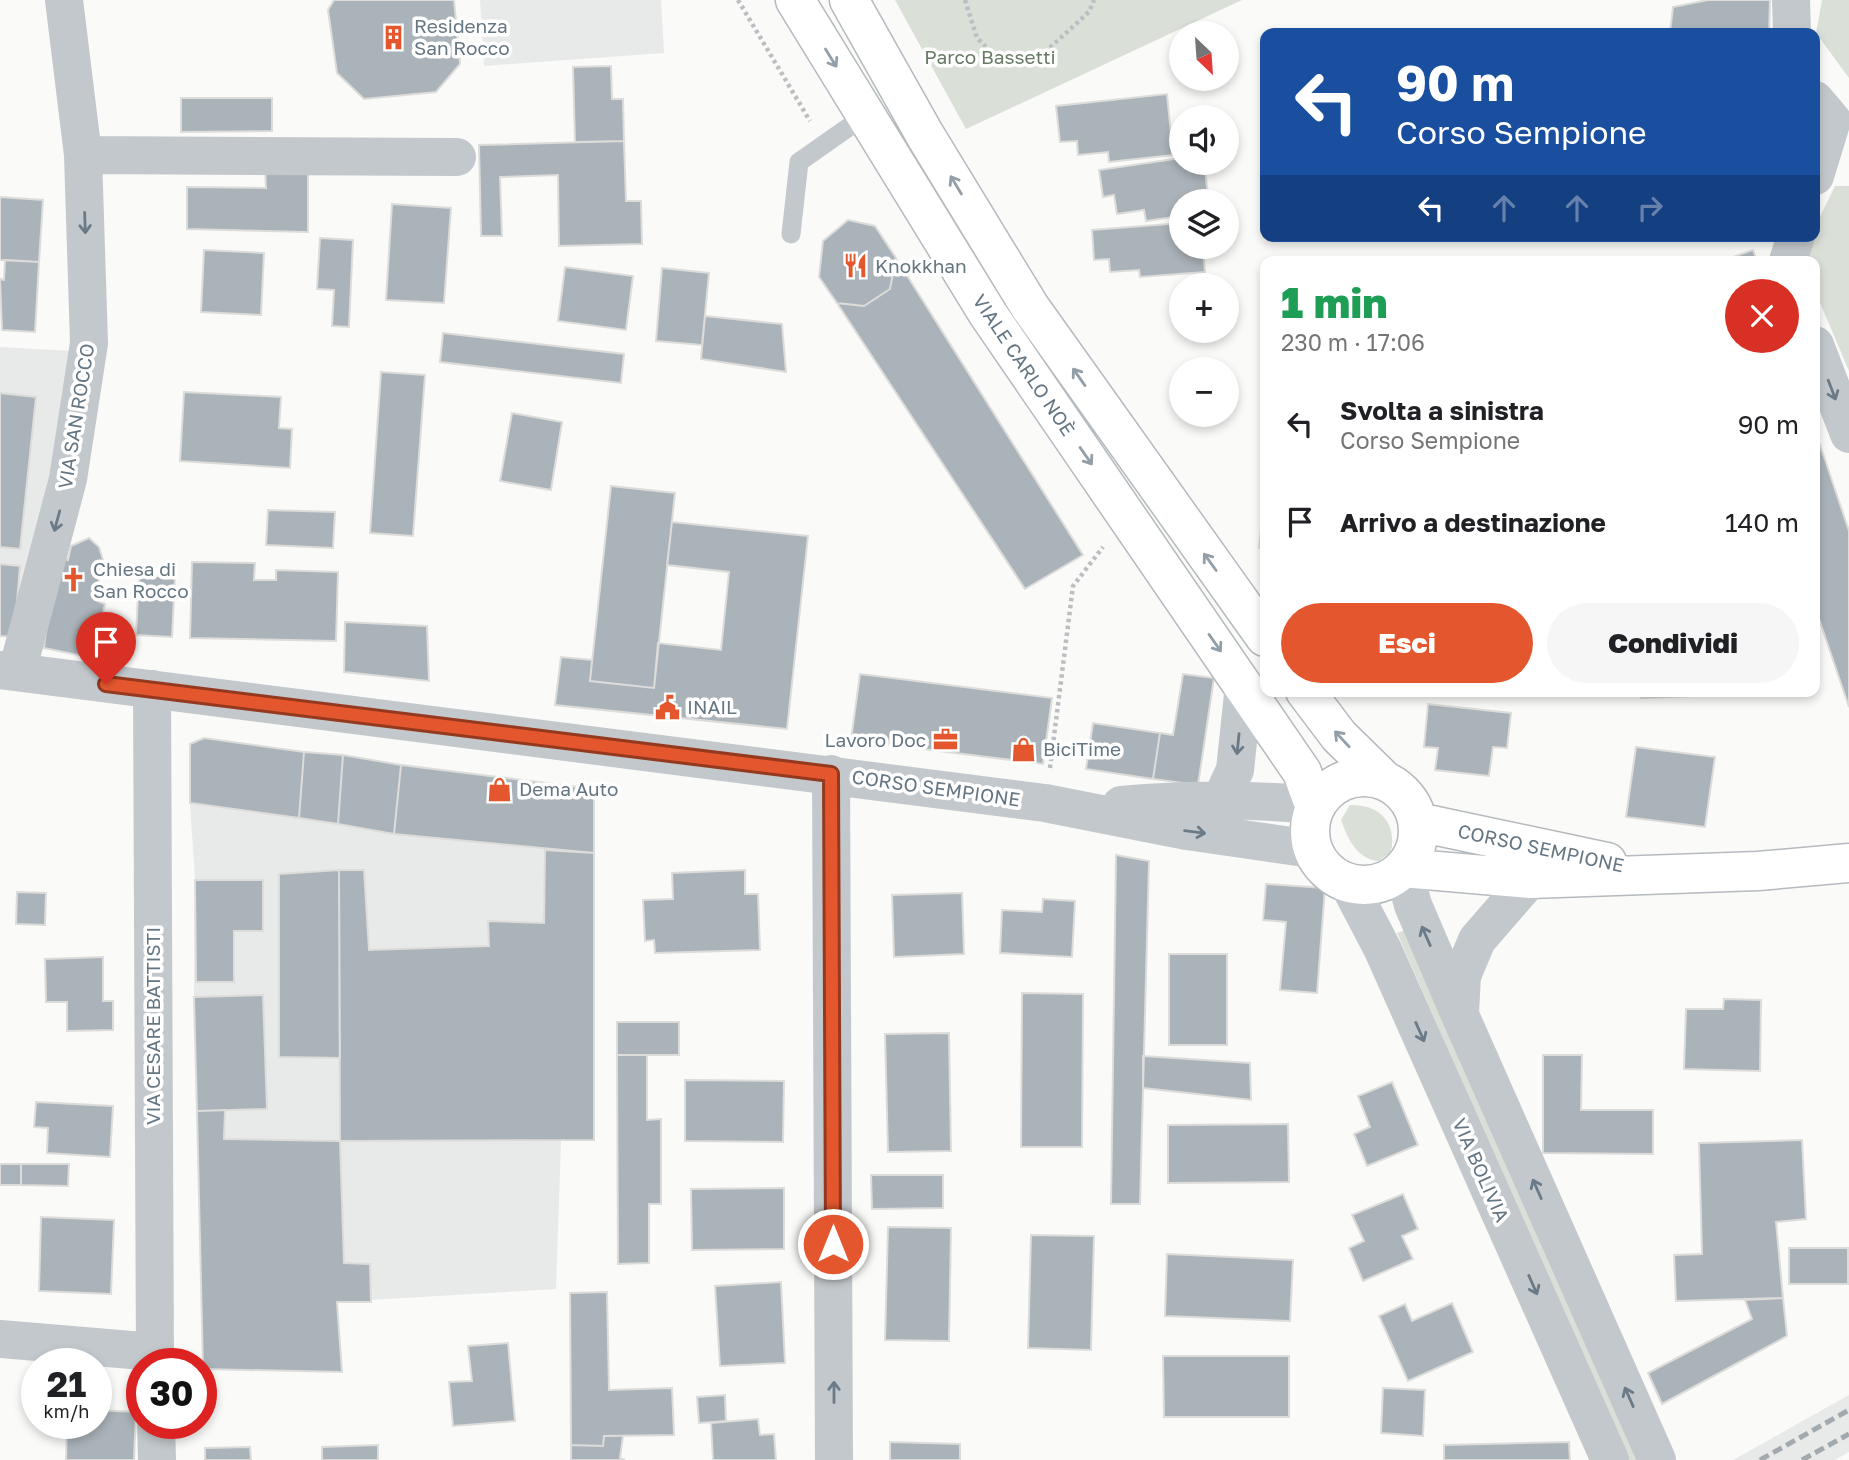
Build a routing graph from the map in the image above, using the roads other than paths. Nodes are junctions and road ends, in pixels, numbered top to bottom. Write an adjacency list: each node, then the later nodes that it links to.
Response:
1 (64, 0): 8 (street, VIA SAN ROCCO)
2 (795, 0): 6 (main road, VIALE CARLO NOÈ, one-way to 6)
3 (849, 0): 14 (main road, VIALE CARLO NOÈ, one-way to 3)
4 (1791, 0): 5 (street)
5 (1792, 28)
6 (866, 115): 11 (lane); 16 (main road, VIALE CARLO NOÈ, one-way to 16)
7 (1832, 116): 10 (street)
8 (82, 155): 9 (street); 15 (street, VIA SAN ROCCO, one-way to 15)
9 (457, 157)
10 (1820, 158)
11 (791, 234)
12 (1820, 358): 13 (street, one-way to 13)
13 (1849, 434)
14 (1260, 630)
15 (9, 671): 17 (street, CORSO SEMPIONE)
16 (1244, 685): 21 (street, one-way to 21); 22 (main road, VIALE CARLO NOÈ)
17 (152, 689): 19 (street, CORSO SEMPIONE); 33 (street, VIA CESARE BATTISTI)
18 (1310, 697): 20 (main road, one-way to 18)
19 (831, 774): 23 (street, CORSO SEMPIONE); 37 (street, one-way to 19)
20 (1385, 781): 22 (main road); 24 (main road)
21 (1221, 800): 22 (street, CORSO SEMPIONE); 23 (street, CORSO SEMPIONE)
22 (1314, 805): 25 (main road)
23 (1063, 806): 25 (street, CORSO SEMPIONE, one-way to 25)
24 (1418, 822): 27 (main road); 28 (main road, CORSO SEMPIONE)
25 (1312, 849): 30 (main road)
26 (1849, 863): 28 (main road, CORSO SEMPIONE)
27 (1403, 868): 29 (main road, CORSO SEMPIONE); 30 (main road); 31 (street, one-way to 27)
28 (1664, 874): 29 (main road, CORSO SEMPIONE)
29 (1530, 879): 31 (street)
30 (1348, 883): 38 (street, VIA BOLIVIA, one-way to 38)
31 (1460, 1015): 39 (street, one-way to 31)
32 (0, 1339): 34 (street)
33 (155, 1348)
34 (126, 1354)
35 (156, 1439): 36 (street)
36 (157, 1460)
37 (834, 1460)
38 (1610, 1460)
39 (1657, 1460)

